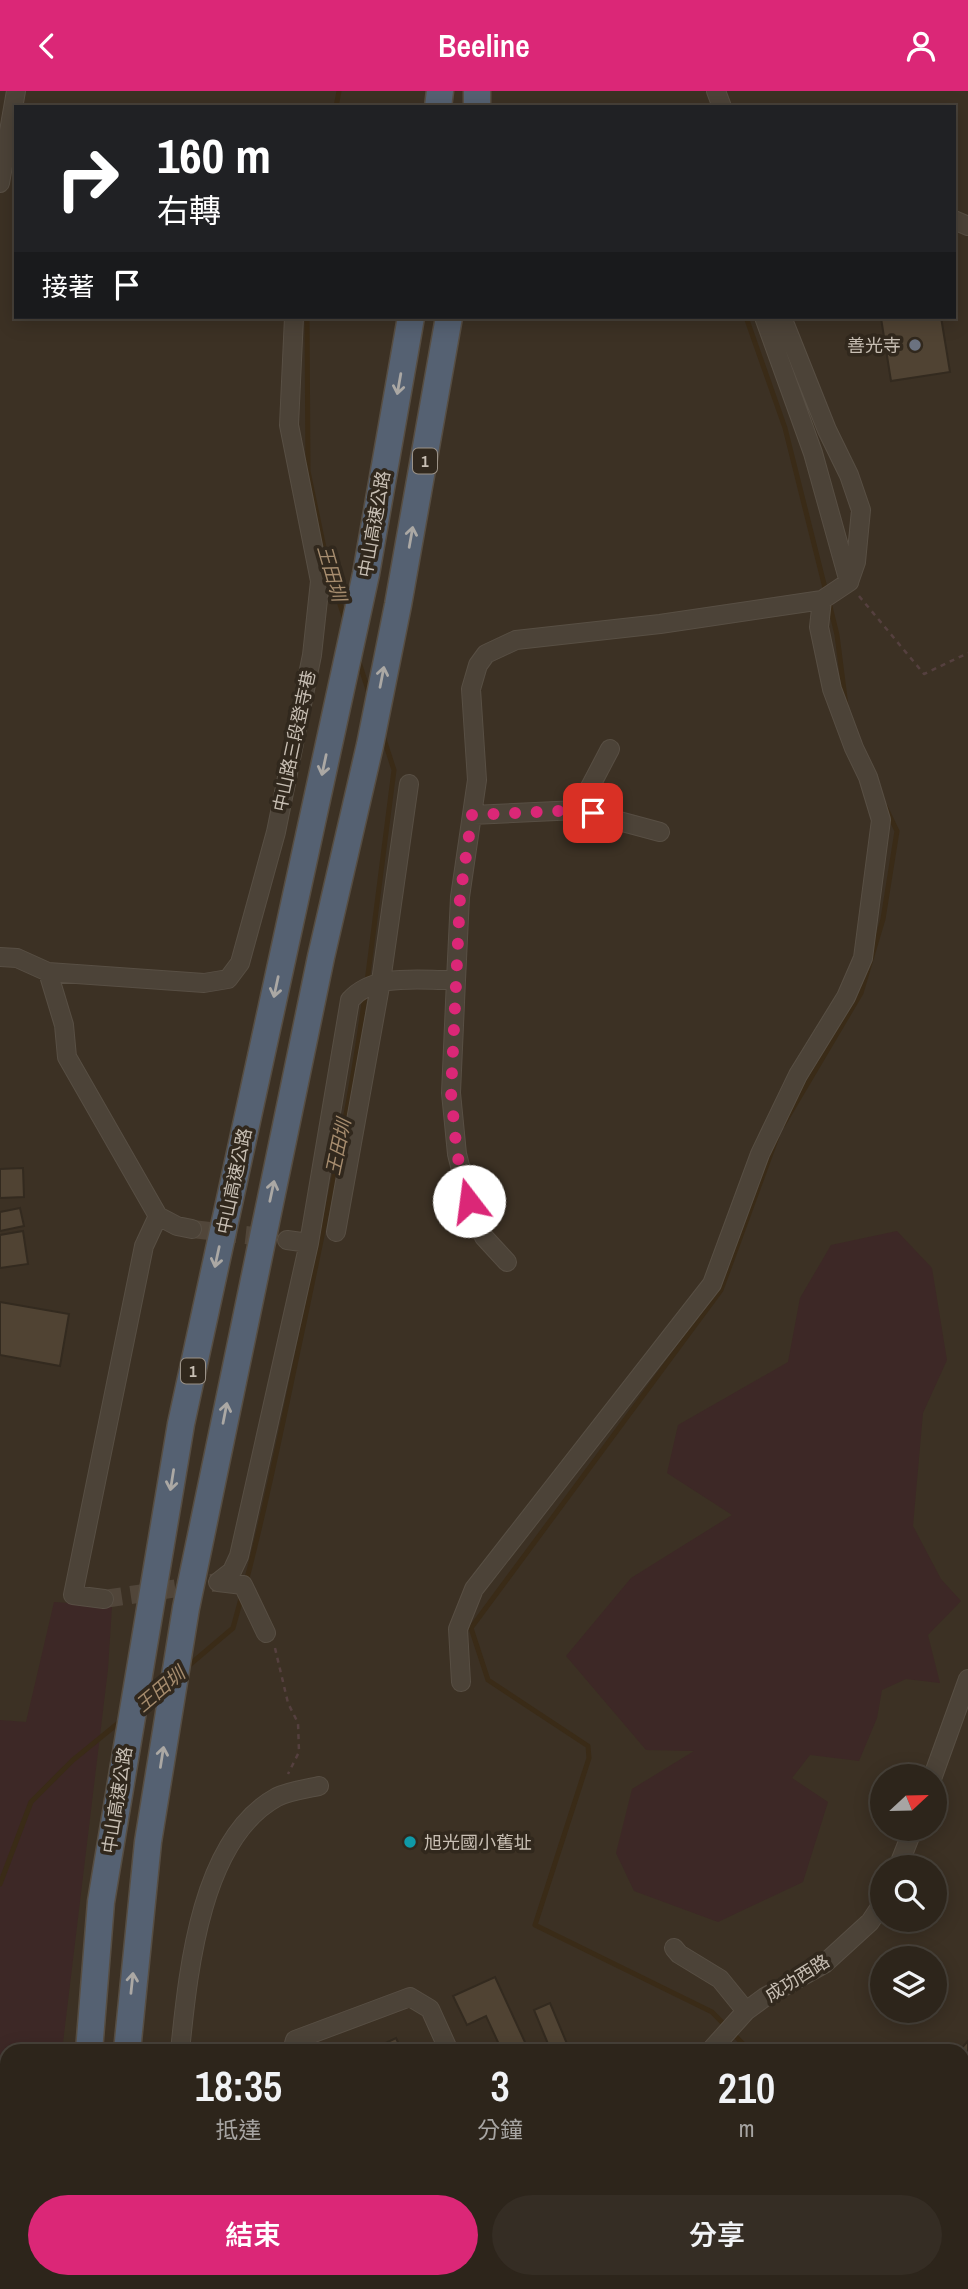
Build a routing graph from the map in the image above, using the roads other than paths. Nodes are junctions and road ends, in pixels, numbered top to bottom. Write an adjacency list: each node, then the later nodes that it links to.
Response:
1 (16, 91): 2 (street)
2 (0, 183)
3 (293, 319): 16 (street, 中山路三段登寺巷)
4 (411, 319): 34 (highway, 中山高速公路 / 1, one-way to 34)
5 (449, 319): 35 (highway, 1, one-way to 5)
6 (765, 319): 8 (street)
7 (783, 319): 8 (street)
8 (849, 582): 9 (street)
9 (827, 598): 13 (street); 28 (street)
10 (610, 749): 12 (street)
11 (409, 784): 18 (street)
12 (578, 810): 13 (street); 14 (street)
13 (472, 815): 17 (street)
14 (660, 832)
15 (0, 957): 16 (street, 中山路三段登寺巷)
16 (48, 972): 19 (street)
17 (456, 980): 18 (street); 24 (street)
18 (380, 981): 21 (street); 23 (street)
19 (159, 1216): 20 (street); 25 (street)
20 (192, 1229)
21 (336, 1232)
22 (287, 1240): 23 (street)
23 (309, 1243): 26 (street)
24 (507, 1262)
25 (104, 1599)
26 (266, 1633)
27 (968, 1679): 29 (street)
28 (461, 1682)
29 (937, 1764)
30 (319, 1786): 36 (street)
31 (870, 1922): 33 (street, 成功西路)
32 (674, 1948): 33 (street)
33 (746, 2011): 39 (street, 成功西路)
34 (90, 2044)
35 (128, 2044)
36 (181, 2044)
37 (294, 2044): 38 (street)
38 (446, 2044)
39 (715, 2044)

